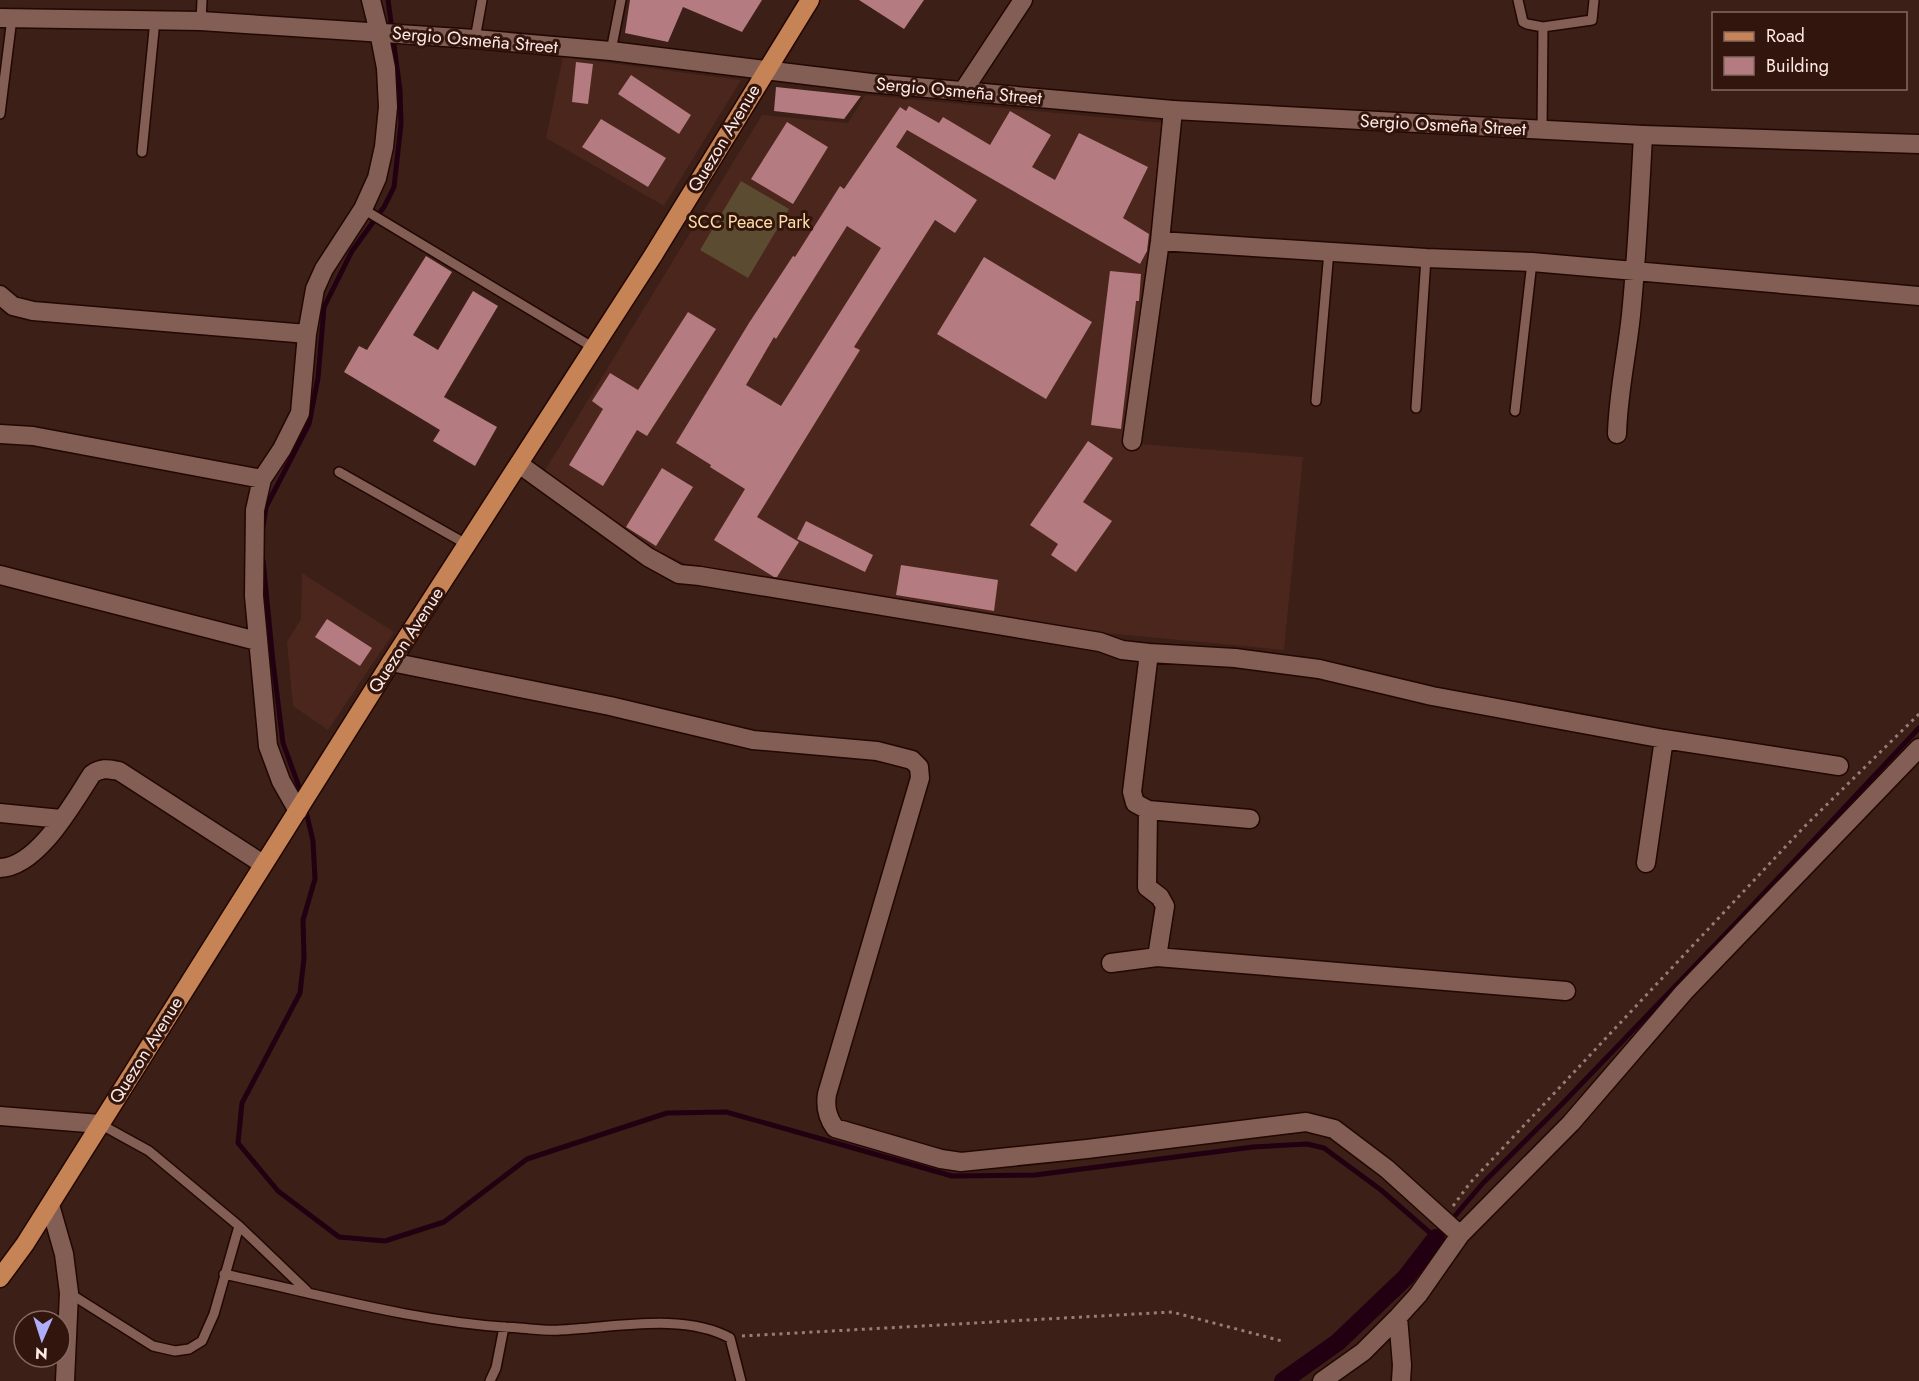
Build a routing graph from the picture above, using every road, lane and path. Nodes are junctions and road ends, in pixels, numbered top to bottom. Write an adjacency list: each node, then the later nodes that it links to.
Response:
1 (202, 0): 11 (lane)
2 (371, 0): 13 (street)
3 (482, 0): 14 (lane)
4 (621, 0): 15 (lane)
5 (810, 0): 16 (main road, Quezon Avenue)
6 (1023, 0): 17 (street)
7 (1518, 0): 12 (lane)
8 (1594, 0): 12 (lane)
9 (6, 18): 10 (street, Sergio Osmeña Street); 19 (lane)
10 (155, 20): 11 (street, Sergio Osmeña Street); 23 (lane)
11 (201, 21): 13 (street, Sergio Osmeña Street)
12 (1543, 27): 20 (lane)
13 (379, 32): 14 (street, Sergio Osmeña Street); 24 (street)
14 (475, 39): 15 (street, Sergio Osmeña Street)
15 (611, 51): 16 (street, Sergio Osmeña Street)
16 (765, 71): 17 (street, Sergio Osmeña Street); 33 (main road, Quezon Avenue)
17 (963, 91): 18 (street, Sergio Osmeña Street)
18 (1173, 110): 20 (street, Sergio Osmeña Street); 25 (street)
19 (0, 114)
20 (1542, 130): 21 (street, Sergio Osmeña Street)
21 (1643, 135): 22 (street, Sergio Osmeña Street); 29 (street)
22 (1919, 144)
23 (142, 152)
24 (366, 211): 32 (street); 33 (lane)
25 (1160, 241): 26 (street); 39 (street)
26 (1329, 251): 27 (street); 34 (lane)
27 (1426, 258): 28 (street); 35 (lane)
28 (1532, 262): 29 (street); 36 (lane)
29 (1635, 271): 31 (street); 38 (street)
30 (0, 295): 32 (street)
31 (1919, 296)
32 (307, 334): 42 (street)
33 (594, 348): 40 (main road, Quezon Avenue)
34 (1316, 401)
35 (1416, 408)
36 (1515, 411)
37 (0, 434): 42 (street)
38 (1617, 434)
39 (1132, 441)
40 (519, 464): 43 (main road, Quezon Avenue); 46 (street)
41 (339, 472): 43 (lane)
42 (262, 479): 45 (street)
43 (468, 545): 47 (main road, Quezon Avenue)
44 (0, 575): 45 (street)
45 (257, 641): 53 (street)
46 (1149, 653): 49 (street); 52 (street)
47 (391, 662): 53 (main road, Quezon Avenue); 66 (street)
48 (1919, 714): 66 (path)
49 (1664, 739): 51 (street); 57 (street)
50 (1919, 748): 68 (street)
51 (1839, 766)
52 (1148, 810): 56 (street); 60 (street)
53 (298, 811): 58 (main road, Quezon Avenue)
54 (0, 813): 55 (street)
55 (62, 819): 58 (street); 59 (street)
56 (1250, 819)
57 (1646, 863)
58 (263, 864): 64 (main road, Quezon Avenue)
59 (0, 868)
60 (1157, 957): 61 (street); 62 (street)
61 (1111, 963)
62 (1566, 991)
63 (0, 1116): 64 (street)
64 (100, 1124): 65 (main road, Quezon Avenue); 67 (lane)
65 (50, 1205): 69 (main road, Quezon Avenue); 71 (street)
66 (1443, 1219): 68 (street)
67 (239, 1226): 70 (lane); 72 (lane)
68 (1460, 1235): 73 (street)
69 (2, 1268)
70 (224, 1274): 71 (lane); 72 (lane)
71 (69, 1293): 77 (street)
72 (308, 1293): 74 (lane)
73 (1398, 1317): 80 (street); 81 (street)
74 (504, 1328): 75 (lane); 78 (lane)
75 (730, 1338): 76 (path); 79 (lane)
76 (1282, 1341)
77 (65, 1381)
78 (490, 1381)
79 (741, 1381)
80 (1322, 1381)
81 (1401, 1381)

